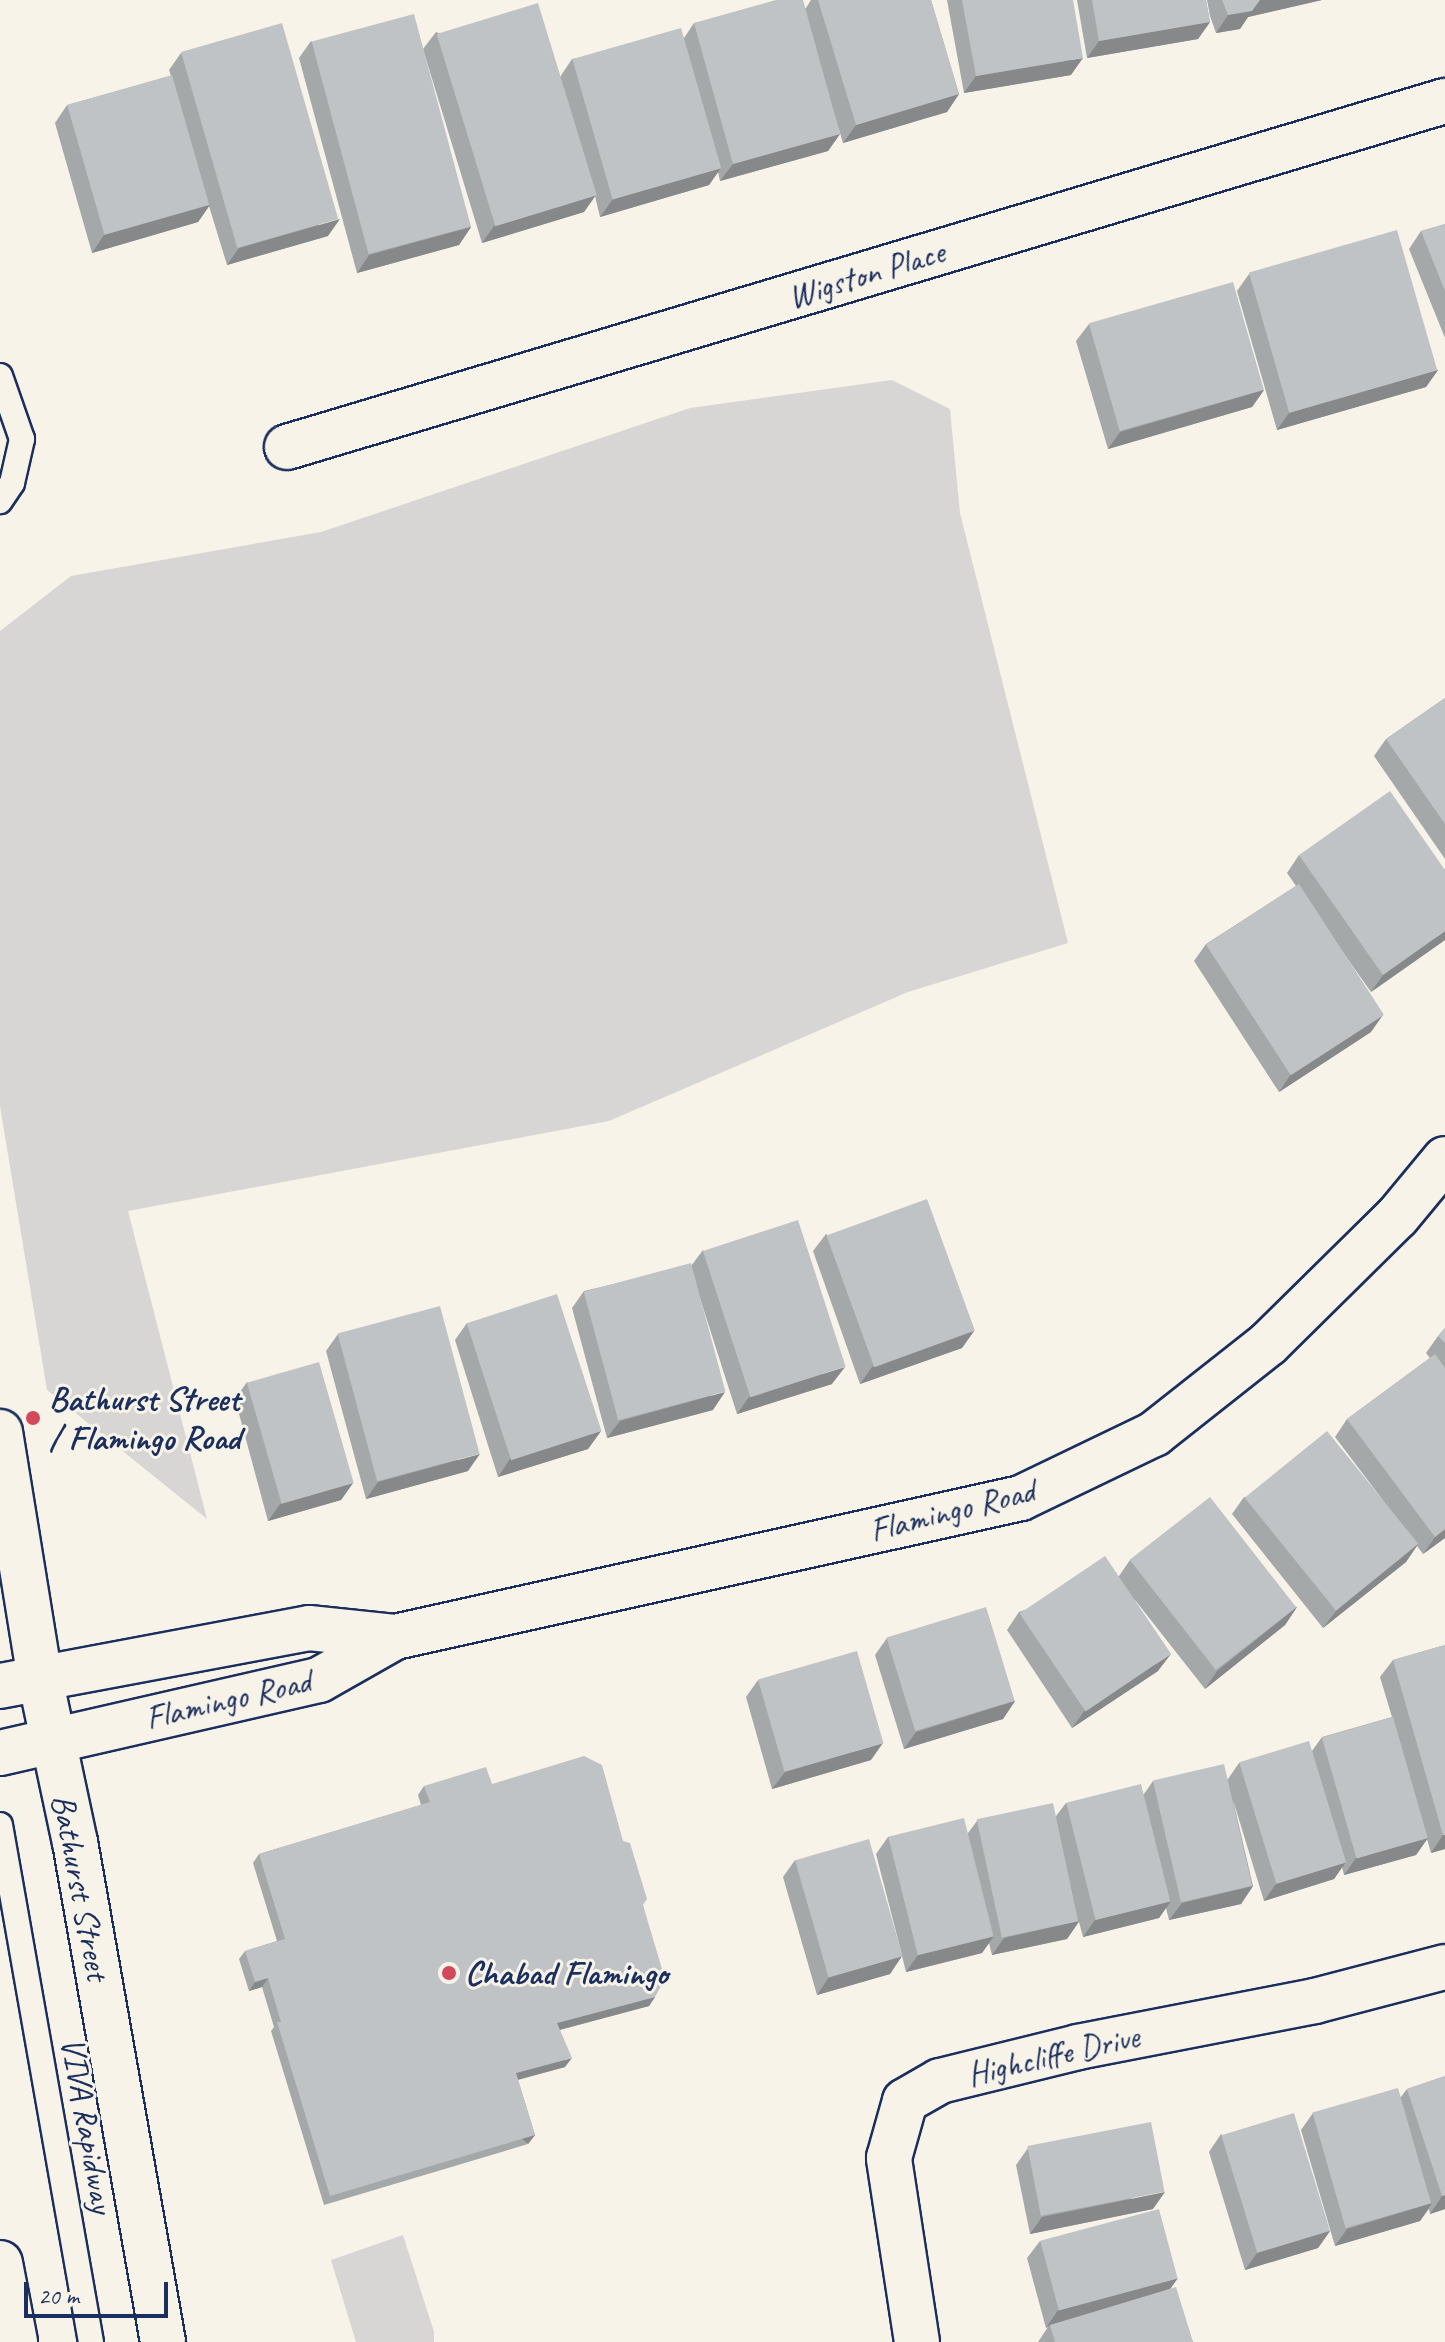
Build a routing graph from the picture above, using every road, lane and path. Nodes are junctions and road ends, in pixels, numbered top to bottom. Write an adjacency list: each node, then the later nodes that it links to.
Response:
1 (1445, 101): 3 (street, Wigston Place)
2 (0, 376): 4 (lane)
3 (287, 447)
4 (0, 501)
5 (1445, 1159): 7 (street, Flamingo Road)
6 (0, 1432): 8 (street, Bathurst Street)
7 (395, 1637): 8 (street, Flamingo Road); 9 (street, Flamingo Road)
8 (20, 1682): 9 (street, Bathurst Street)
9 (53, 1742): 10 (street, Flamingo Road); 16 (street, Bathurst Street)
10 (0, 1753)
11 (0, 1825): 15 (lane, VIVA Rapidway)
12 (1445, 1967): 17 (street, Highcliffe Drive)
13 (0, 2263): 14 (street)
14 (15, 2342)
15 (91, 2342)
16 (163, 2342)
17 (917, 2342)

